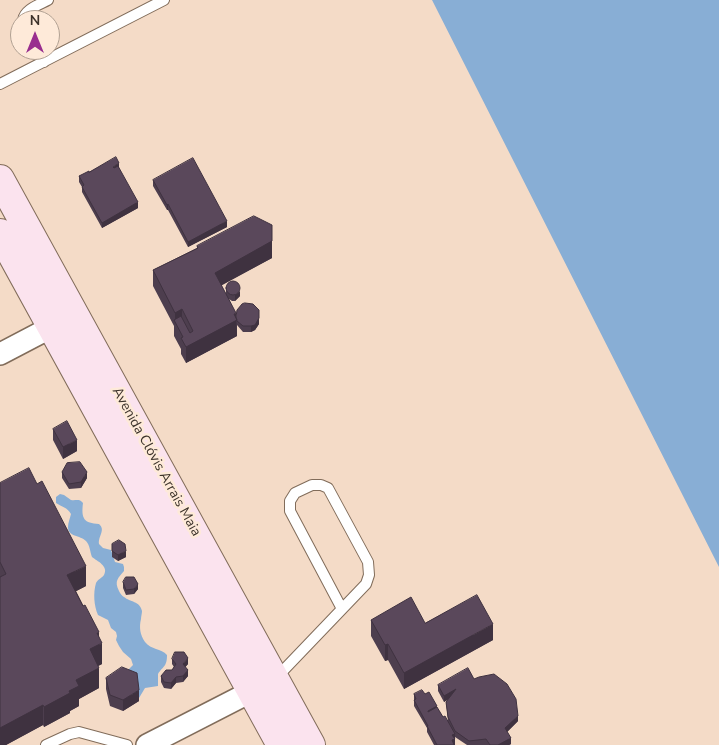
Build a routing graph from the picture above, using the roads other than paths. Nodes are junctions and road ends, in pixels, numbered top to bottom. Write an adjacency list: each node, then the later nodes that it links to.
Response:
1 (48, 0): 3 (lane)
2 (164, 0): 4 (lane)
3 (29, 10)
4 (44, 62): 5 (lane)
5 (0, 84)
6 (0, 179): 8 (main road, Avenida Clóvis Arrais Maia)
7 (0, 233): 8 (main road, Avenida Clóvis Arrais Maia)
8 (63, 321): 9 (street); 11 (main road, Avenida Clóvis Arrais Maia)
9 (0, 354)
10 (342, 609): 10 (lane); 11 (lane)
11 (264, 685): 14 (street); 15 (main road, Avenida Clóvis Arrais Maia); 16 (main road, Avenida Clóvis Arrais Maia)
12 (46, 745): 13 (lane)
13 (127, 745)
14 (147, 745)
15 (281, 745)
16 (311, 745)

